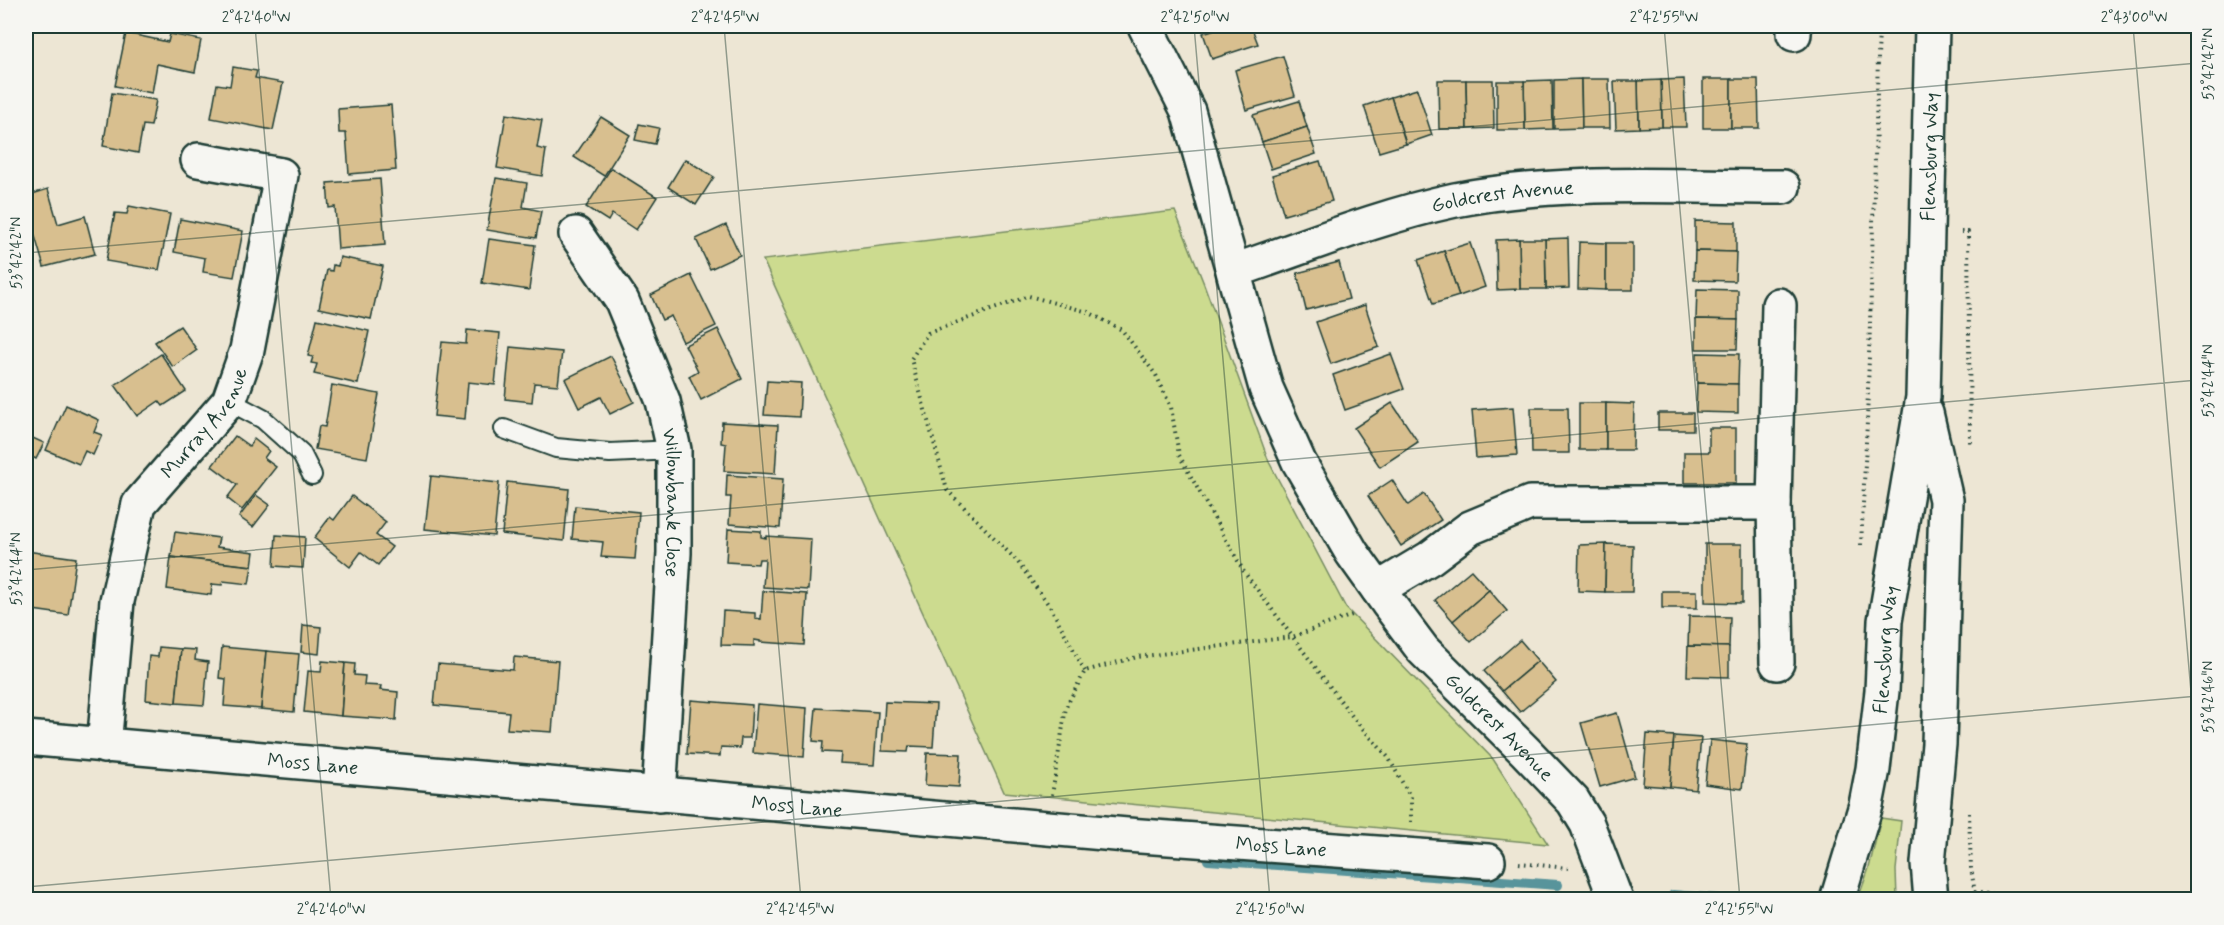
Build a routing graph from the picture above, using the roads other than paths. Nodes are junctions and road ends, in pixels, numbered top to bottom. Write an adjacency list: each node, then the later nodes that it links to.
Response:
1 (1145, 26): 6 (street, Goldcrest Avenue)
2 (1932, 26): 8 (street, Flensburg Way)
3 (198, 160): 9 (street, Murray Avenue)
4 (1783, 187): 6 (street, Goldcrest Avenue)
5 (576, 234): 11 (street, Willowbank Close)
6 (1234, 272): 14 (street, Goldcrest Avenue)
7 (1779, 305): 13 (street)
8 (1923, 397): 21 (street, Flensburg Way); 22 (street, Flensburg Way)
9 (229, 401): 12 (lane); 17 (street, Murray Avenue)
10 (504, 429): 11 (lane)
11 (674, 450): 18 (street, Willowbank Close)
12 (312, 475)
13 (1774, 503): 14 (street); 15 (street)
14 (1382, 596): 20 (street, Goldcrest Avenue)
15 (1777, 663)
16 (26, 738): 17 (street, Moss Lane)
17 (104, 746): 18 (street, Moss Lane)
18 (659, 795): 19 (street, Moss Lane)
19 (1488, 861)
20 (1609, 890)
21 (1837, 900)
22 (1931, 900)

